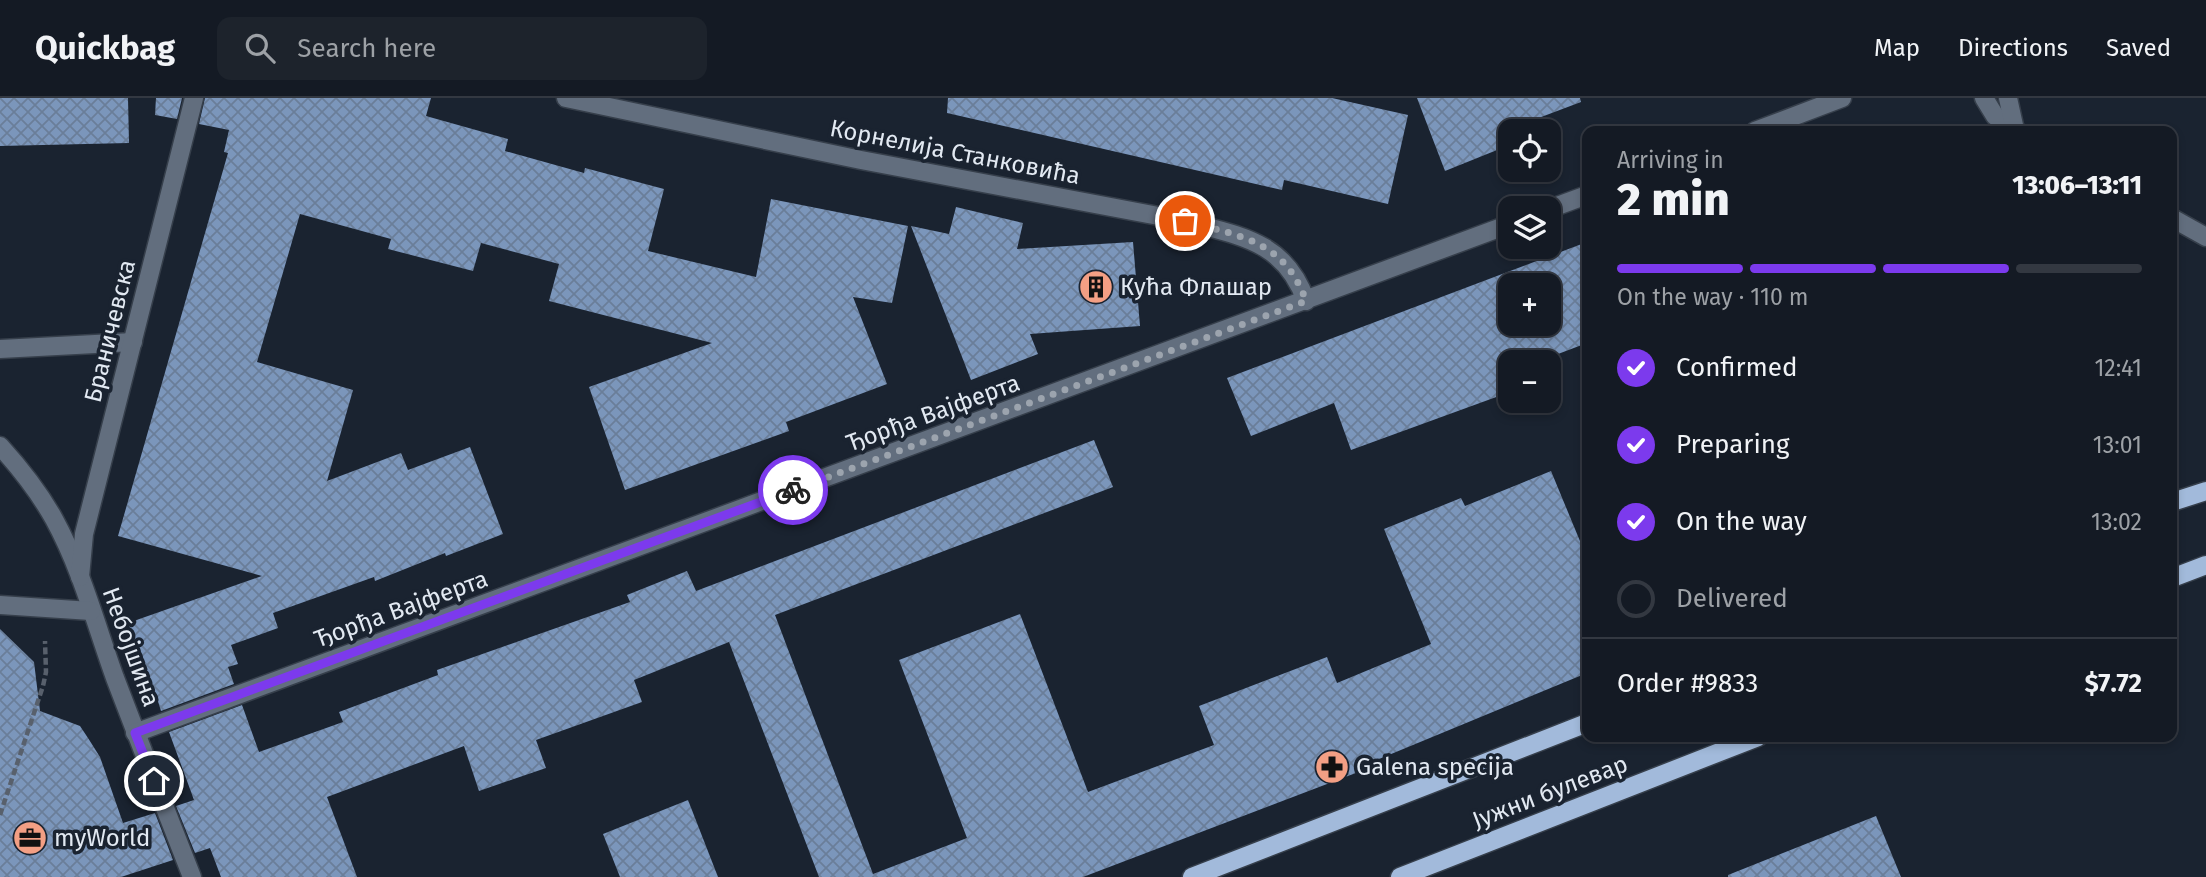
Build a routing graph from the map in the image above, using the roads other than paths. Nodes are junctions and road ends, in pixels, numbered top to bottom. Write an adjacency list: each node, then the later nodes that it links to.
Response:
1 (194, 98): 15 (street, Браничевска)
2 (566, 98): 14 (street, Корнелија Станковића)
3 (1842, 98): 6 (street)
4 (1984, 98): 7 (street)
5 (2008, 98): 8 (street)
6 (1768, 126)
7 (2010, 126)
8 (2015, 126)
9 (1582, 197): 10 (street)
10 (1561, 205)
11 (2177, 221): 13 (street)
12 (1498, 229): 14 (street, Ђорђа Вајферта)
13 (2206, 237)
14 (1306, 301): 26 (street, Ђорђа Вајферта)
15 (133, 342): 16 (street); 22 (street, Браничевска)
16 (0, 349)
17 (0, 446): 22 (street, Небојшина)
18 (2206, 491): 19 (main road)
19 (2177, 500)
20 (2206, 565): 21 (main road)
21 (2177, 576)
22 (80, 577): 24 (street, Небојшина)
23 (0, 605): 24 (street)
24 (91, 611): 26 (street, Небојшина)
25 (1582, 725): 29 (main road, Јужни булевар)
26 (135, 733): 28 (street, Небојшина)
27 (1745, 742): 30 (main road, Јужни булевар)
28 (191, 877)
29 (1192, 877)
30 (1400, 877)

